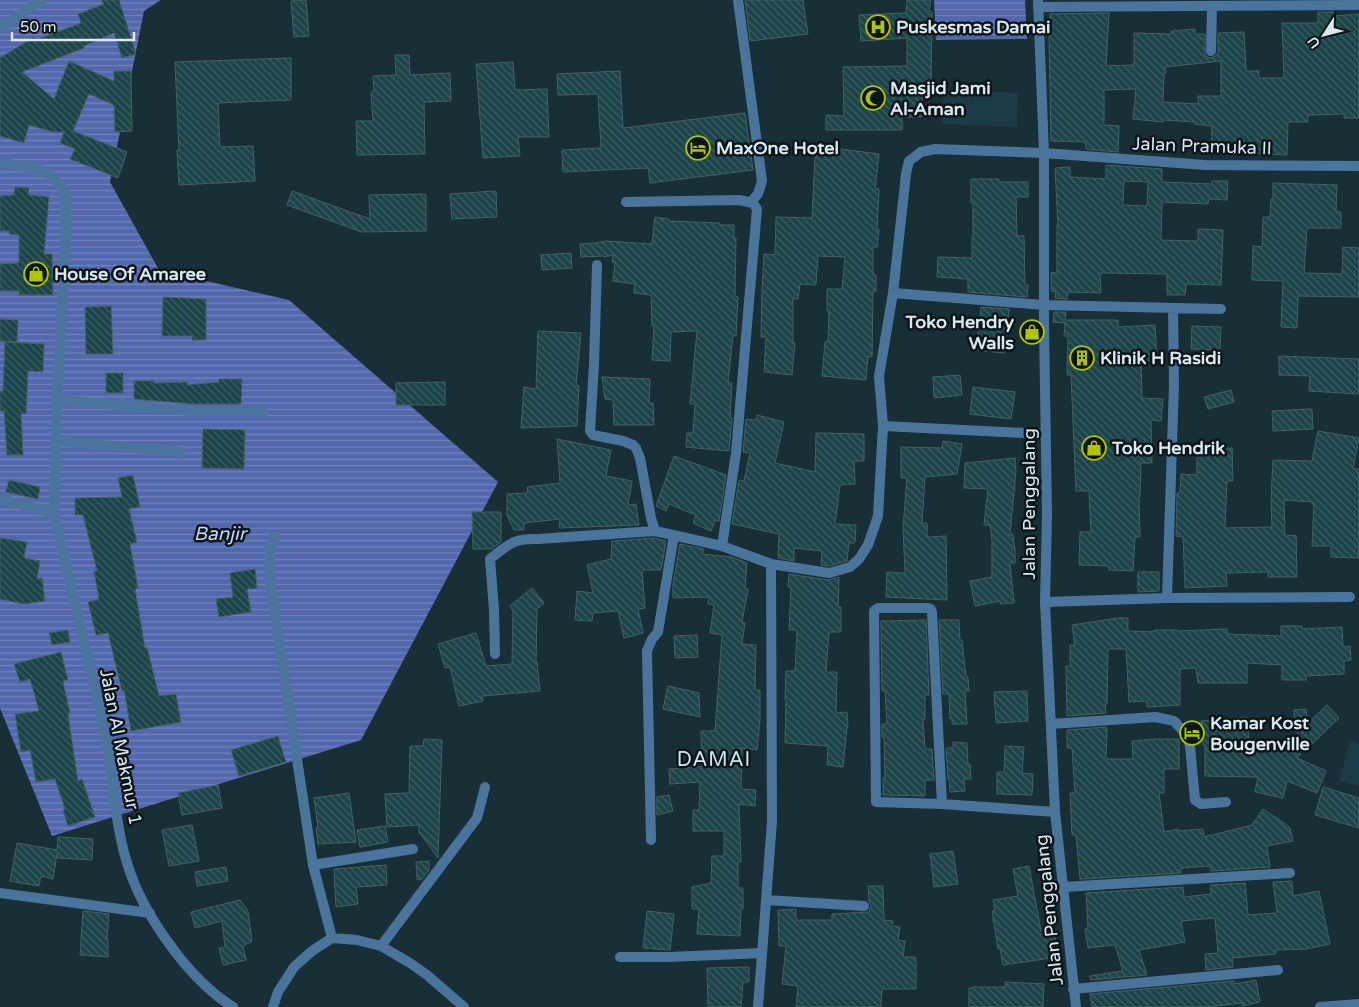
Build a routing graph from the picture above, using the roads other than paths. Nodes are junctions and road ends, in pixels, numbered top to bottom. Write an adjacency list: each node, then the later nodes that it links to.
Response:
1 (42, 0): 6 (street)
2 (738, 0): 12 (street)
3 (1038, 3): 5 (street); 8 (street, Jalan Penggalang)
4 (1359, 5): 5 (street)
5 (1212, 6): 7 (street)
6 (0, 28)
7 (1210, 51)
8 (1044, 153): 10 (street, Jalan Pramuka II); 16 (street, Jalan Pramuka II); 17 (street, Jalan Penggalang)
9 (0, 162): 14 (street, Jalan Al Makmur 1)
10 (1359, 166)
11 (626, 202): 12 (street)
12 (751, 202): 31 (street)
13 (597, 265): 28 (street)
14 (64, 275): 15 (street); 20 (street, Jalan Al Makmur 1)
15 (115, 278)
16 (894, 293): 17 (street); 22 (street)
17 (1044, 305): 18 (street); 23 (street, Jalan Penggalang)
18 (1173, 308): 19 (street); 34 (street)
19 (1221, 309)
20 (57, 400): 21 (street); 24 (street, Jalan Al Makmur 1)
21 (263, 413)
22 (884, 426): 23 (street); 32 (street)
23 (1045, 434): 35 (street, Jalan Penggalang)
24 (57, 441): 25 (street); 27 (street, Jalan Al Makmur 1)
25 (180, 452)
26 (0, 499): 27 (street)
27 (54, 513): 50 (street, Jalan Al Makmur 1)
28 (655, 531): 30 (street); 36 (street)
29 (275, 536): 44 (street)
30 (674, 536): 31 (street); 42 (street)
31 (722, 546): 32 (street)
32 (771, 564): 48 (street)
33 (1350, 597): 34 (street)
34 (1167, 598): 35 (street)
35 (1045, 602): 37 (street, Jalan Penggalang)
36 (495, 654)
37 (1051, 724): 39 (street); 41 (street, Jalan Penggalang)
38 (485, 787): 52 (street)
39 (1226, 802)
40 (942, 804): 40 (street); 41 (street)
41 (1056, 812): 46 (street, Jalan Penggalang)
42 (651, 840)
43 (413, 849): 44 (street)
44 (313, 864): 51 (street)
45 (1290, 873): 46 (street)
46 (1064, 887): 56 (street, Jalan Penggalang)
47 (0, 893): 50 (street)
48 (766, 900): 49 (street); 53 (street)
49 (864, 906)
50 (150, 913): 58 (street, Jalan Al Makmur 1)
51 (332, 938): 52 (street); 59 (street)
52 (381, 946): 60 (street)
53 (762, 953): 54 (street); 61 (street)
54 (620, 957)
55 (1278, 970): 56 (street)
56 (1073, 989): 62 (street, Jalan Penggalang)
57 (1359, 1004): 63 (street)
58 (234, 1007)
59 (273, 1007)
60 (464, 1007)
61 (758, 1007)
62 (1076, 1007)
63 (1320, 1007)

